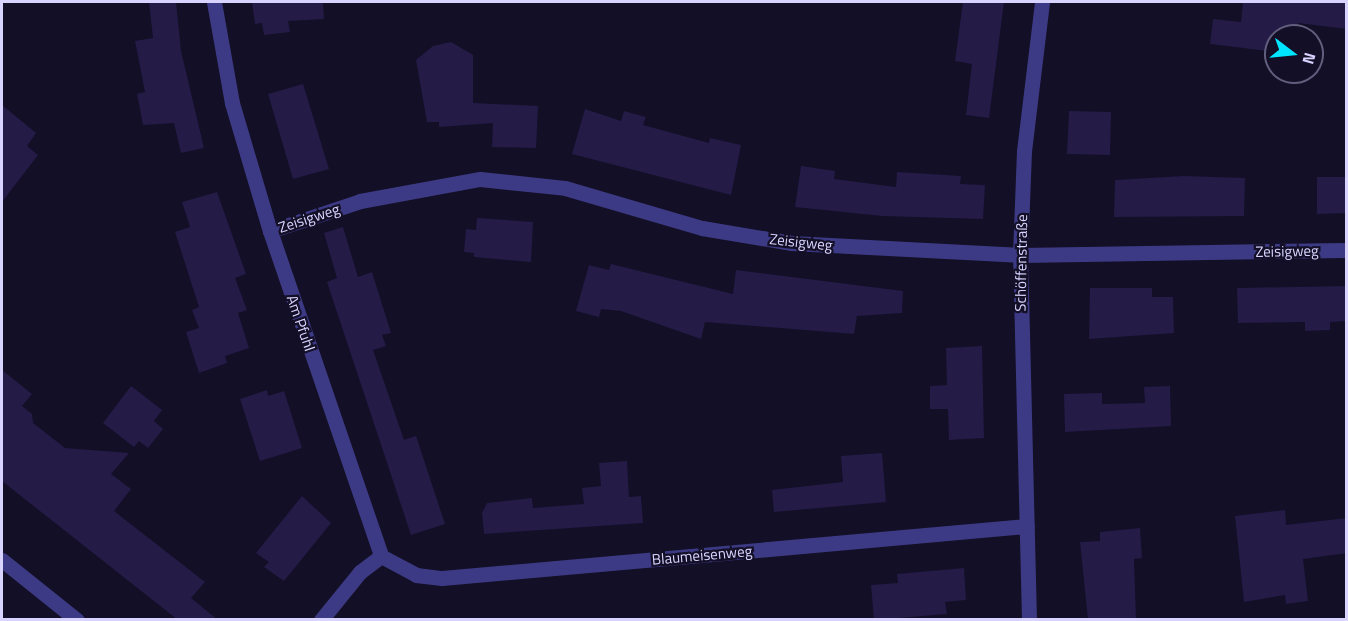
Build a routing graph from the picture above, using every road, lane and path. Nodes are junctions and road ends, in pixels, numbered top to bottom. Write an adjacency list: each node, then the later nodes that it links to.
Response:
1 (214, 2): 3 (street, Am Pfuhl)
2 (1042, 2): 5 (street, Schöffenstraße)
3 (270, 231): 5 (street, Zeisigweg); 7 (street, Am Pfuhl)
4 (1347, 250): 5 (street, Zeisigweg)
5 (1020, 255): 6 (street, Schöffenstraße)
6 (1027, 526): 7 (street, Blaumeisenweg); 11 (street, Schöffenstraße)
7 (381, 556): 10 (street)
8 (2, 560): 9 (street)
9 (77, 620)
10 (321, 620)
11 (1029, 620)

